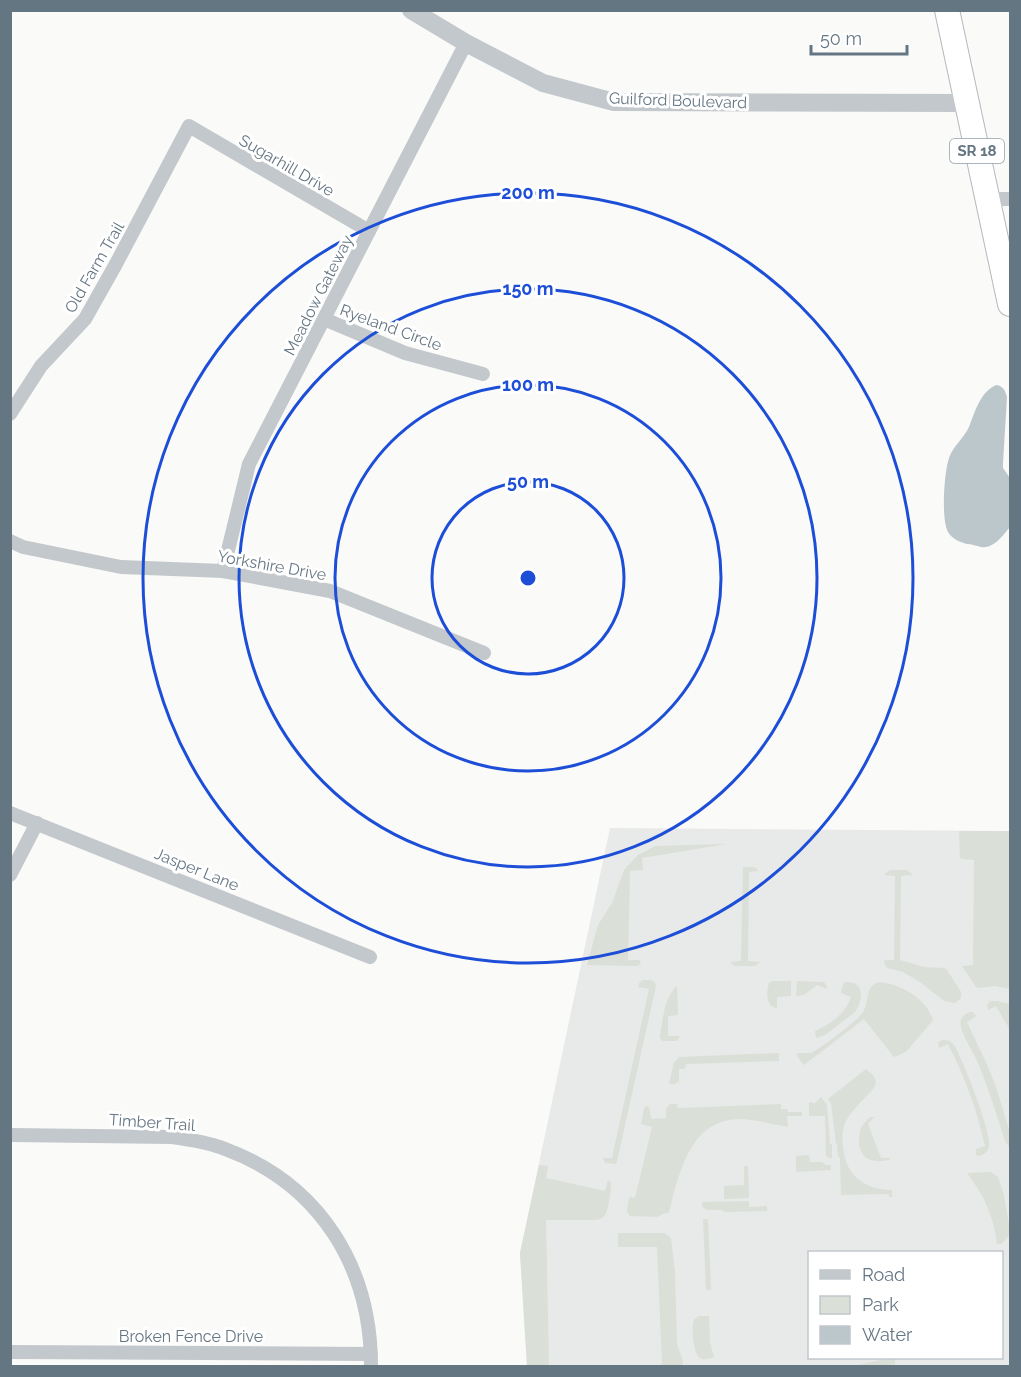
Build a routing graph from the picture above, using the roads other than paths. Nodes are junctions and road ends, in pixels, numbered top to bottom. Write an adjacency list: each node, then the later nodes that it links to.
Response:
1 (411, 10): 3 (street, Guilford Boulevard)
2 (947, 10): 4 (highway, SR 18)
3 (466, 43): 4 (street, Guilford Boulevard); 7 (street, Meadow Gateway)
4 (967, 103): 6 (highway, SR 18)
5 (189, 126): 7 (street, Sugarhill Drive); 11 (street, Old Farm Trail)
6 (999, 199): 8 (highway, SR 18)
7 (369, 231): 9 (street, Meadow Gateway)
8 (1011, 304)
9 (324, 319): 10 (street, Ryeland Circle); 13 (street, Meadow Gateway)
10 (483, 374)
11 (10, 414)
12 (10, 541): 13 (street, Yorkshire Drive)
13 (223, 571): 14 (street, Yorkshire Drive)
14 (484, 653)
15 (10, 813): 16 (street, Jasper Lane)
16 (37, 824): 17 (street); 18 (street, Jasper Lane)
17 (10, 875)
18 (370, 957)
19 (10, 1135): 21 (street, Timber Trail)
20 (10, 1352): 21 (street, Broken Fence Drive)
21 (371, 1360)

